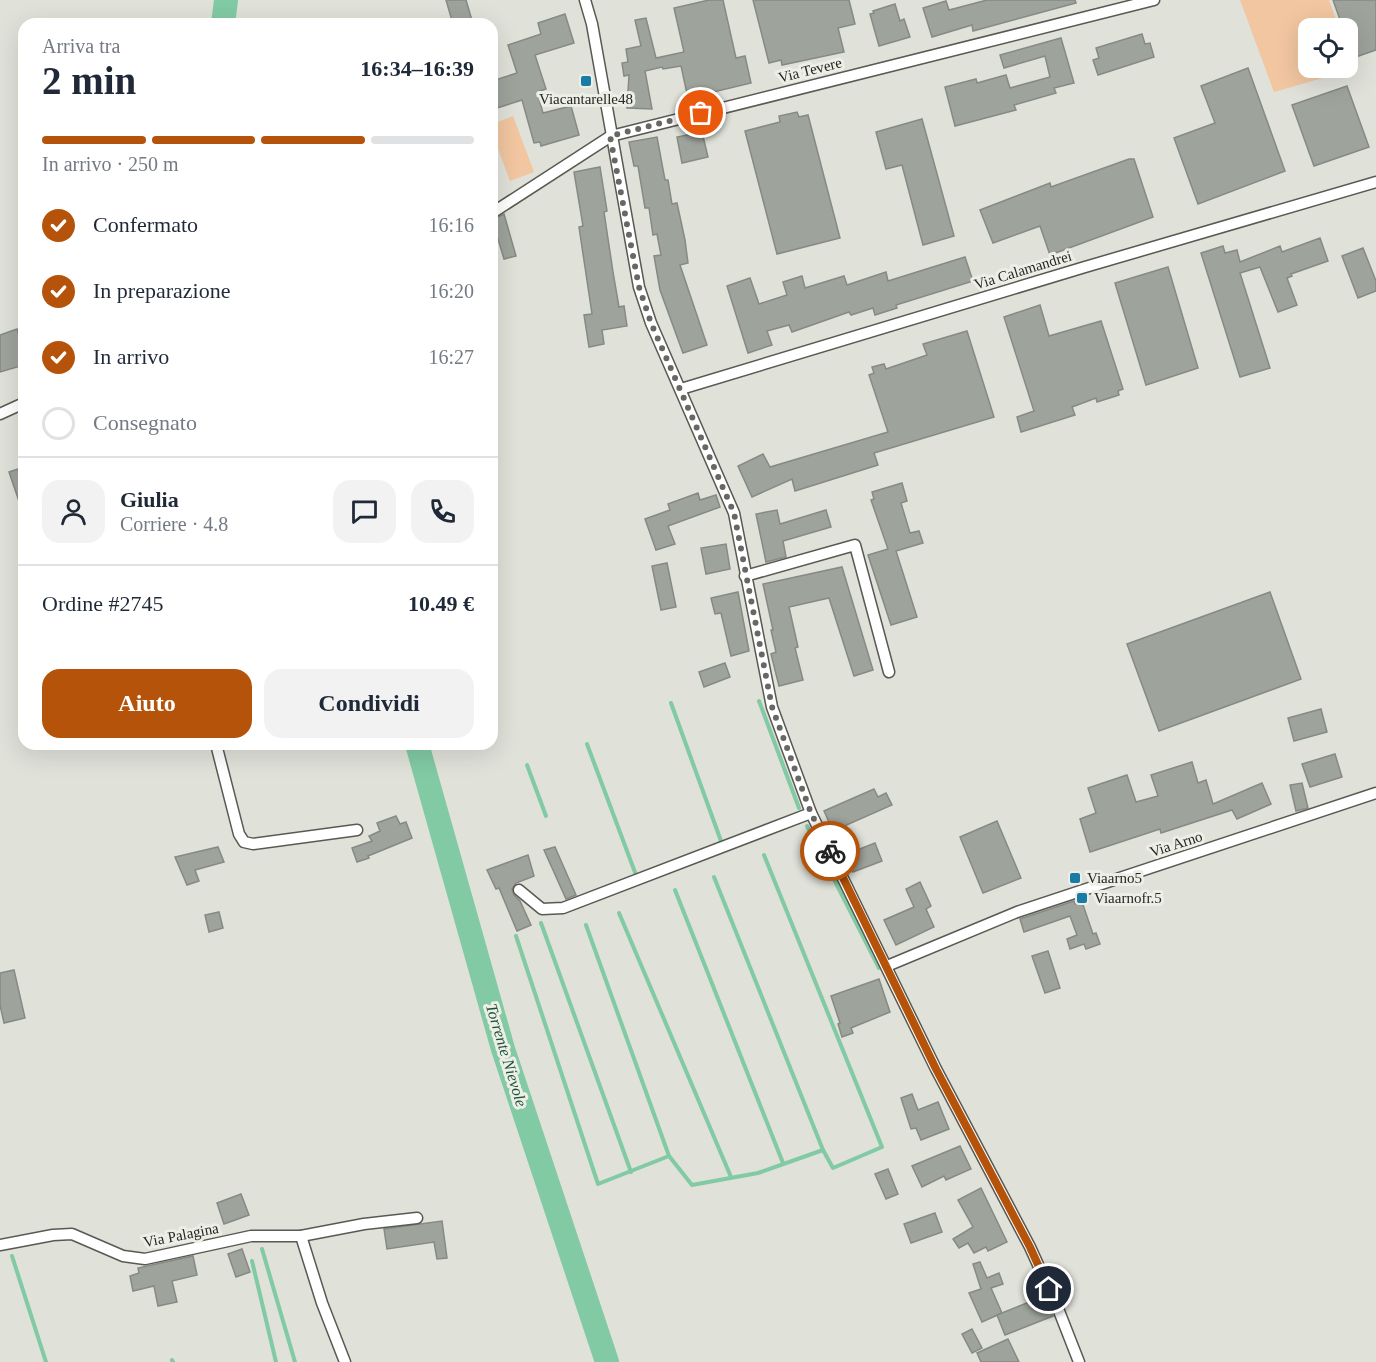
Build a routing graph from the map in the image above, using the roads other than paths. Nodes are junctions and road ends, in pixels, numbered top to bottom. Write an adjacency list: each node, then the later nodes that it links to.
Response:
1 (585, 0): 3 (street)
2 (1154, 0): 3 (street, Via Tevere)
3 (610, 136): 5 (street, Via Tevere); 6 (street)
4 (1376, 182): 6 (street, Via Calamandrei)
5 (498, 209)
6 (681, 389): 9 (street)
7 (18, 406): 8 (street)
8 (0, 414)
9 (745, 576): 10 (street); 13 (street)
10 (890, 672)
11 (218, 750): 14 (street)
12 (1376, 793): 16 (street, Via Arno)
13 (811, 813): 15 (street); 16 (street)
14 (357, 830)
15 (519, 890)
16 (887, 966): 21 (street)
17 (417, 1218): 18 (street, Via Palagina)
18 (301, 1236): 19 (street, Via Palagina); 20 (street)
19 (0, 1245)
20 (345, 1362)
21 (1079, 1362)

